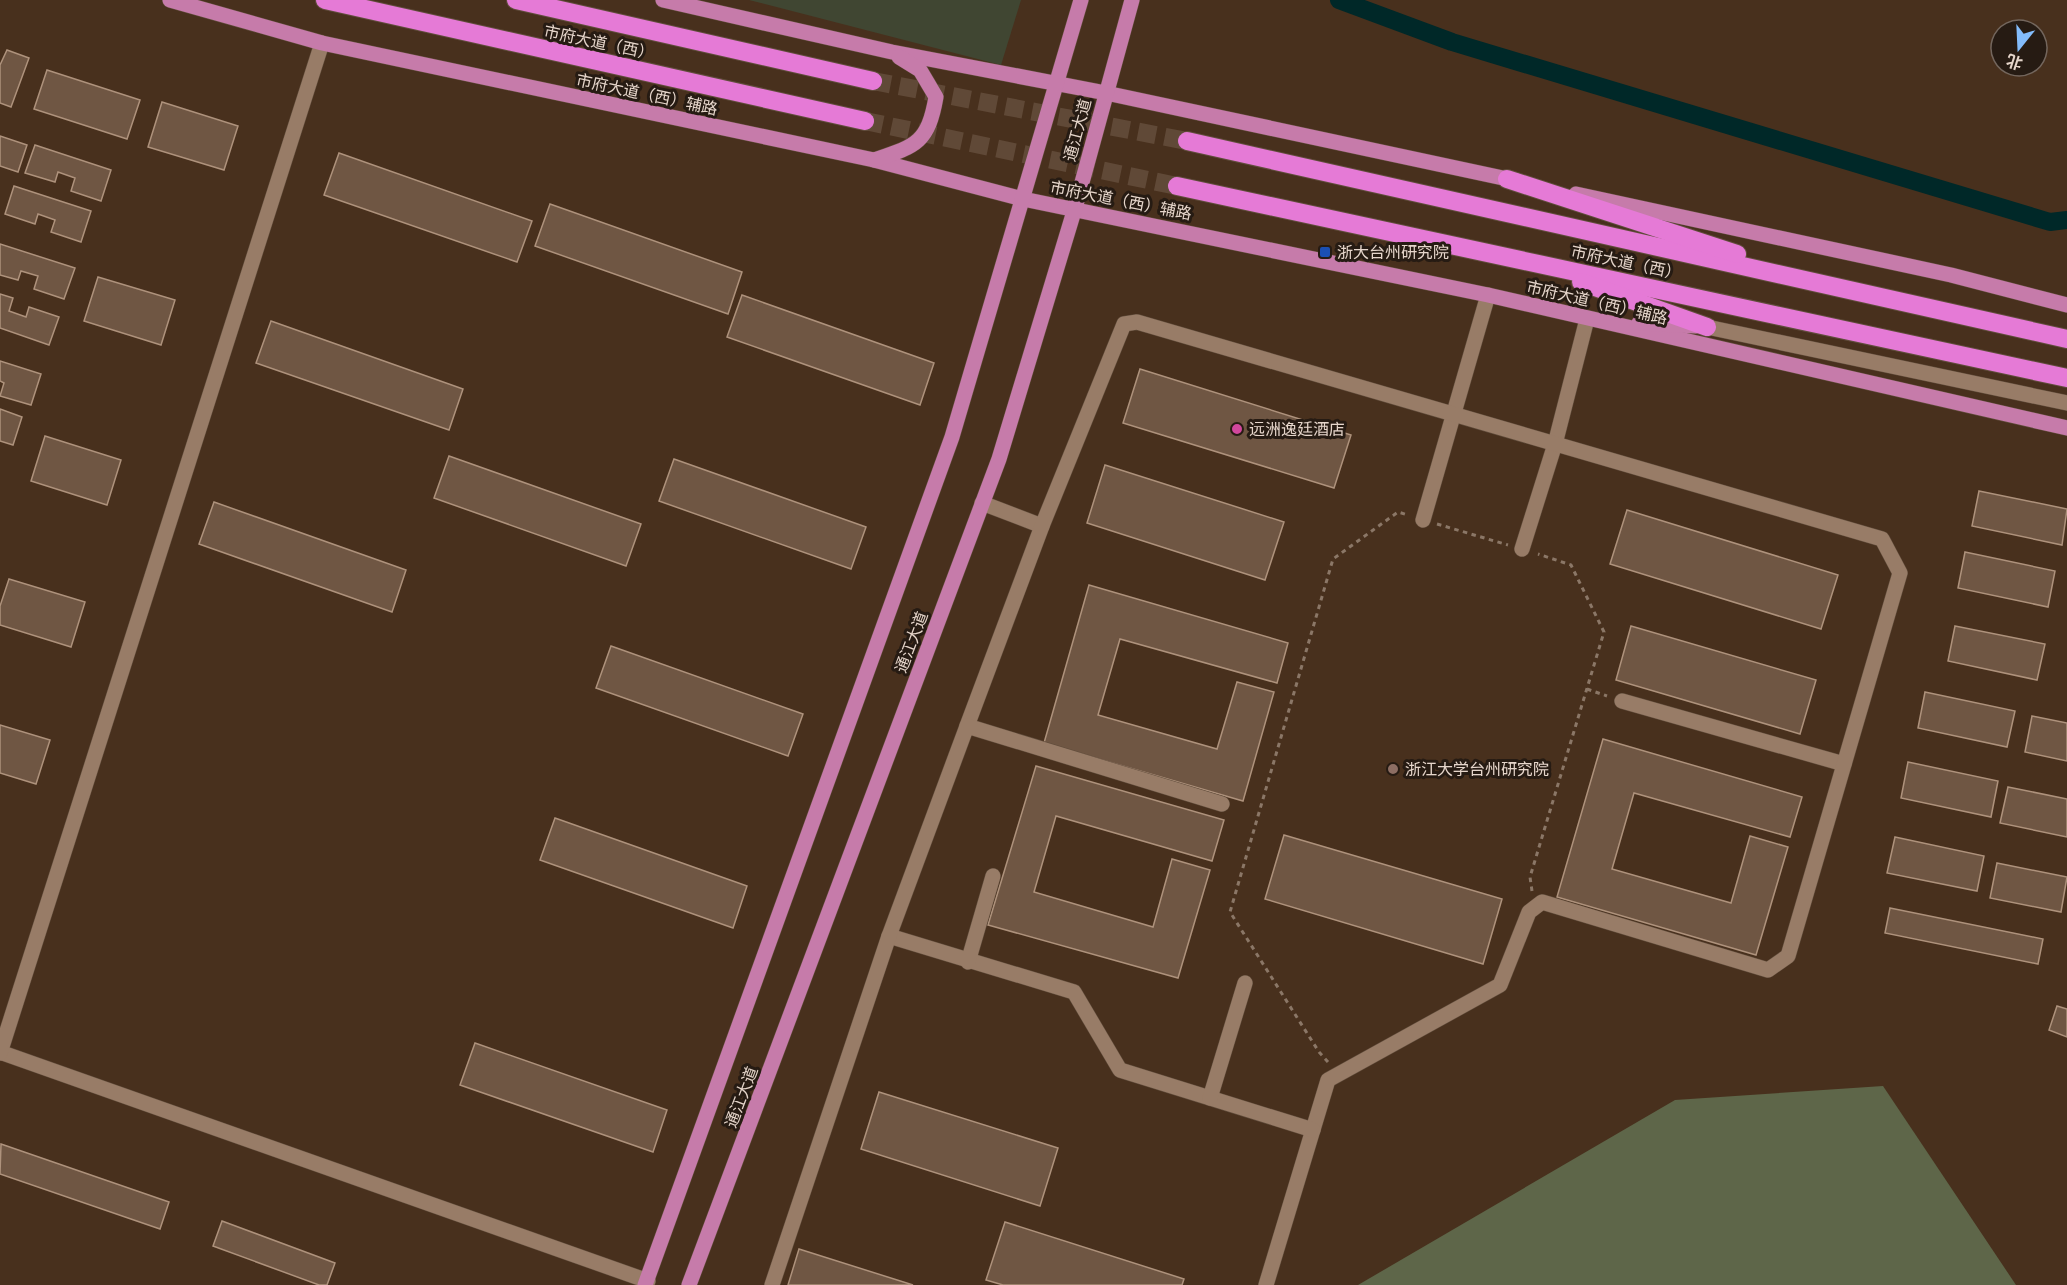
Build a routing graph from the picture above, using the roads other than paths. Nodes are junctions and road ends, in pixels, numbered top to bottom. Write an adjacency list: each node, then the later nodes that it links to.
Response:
1 (170, 0): 7 (main road, 市府大道（西）辅路)
2 (325, 0): 12 (highway, 市府大道（西）)
3 (516, 0): 9 (highway, 市府大道（西）)
4 (663, 0): 8 (main road)
5 (1081, 0): 10 (main road, 通江大道)
6 (1132, 0): 11 (main road, 通江大道)
7 (322, 43): 14 (main road, 市府大道（西）辅路); 43 (street)
8 (892, 52): 10 (main road); 14 (main road)
9 (873, 81)
10 (1056, 84): 11 (main road); 17 (main road, 通江大道)
11 (1106, 93): 15 (main road); 18 (main road, 通江大道)
12 (865, 121)
13 (1187, 141): 20 (highway, 市府大道（西）)
14 (874, 160): 17 (main road, 市府大道（西）辅路)
15 (1507, 179): 20 (highway); 22 (main road)
16 (1177, 186): 19 (highway, 市府大道（西）)
17 (1023, 199): 18 (main road, 市府大道（西）辅路); 46 (main road, 通江大道)
18 (1075, 208): 21 (main road, 市府大道（西）辅路); 31 (main road, 通江大道)
19 (1515, 258): 24 (highway); 26 (highway, 市府大道（西）)
20 (1844, 288): 25 (highway, 市府大道（西）)
21 (1488, 295): 23 (main road, 市府大道（西）辅路); 28 (street)
22 (2067, 306)
23 (1591, 320): 24 (main road); 29 (main road, 市府大道（西）辅路); 30 (street)
24 (1707, 327): 27 (street)
25 (2067, 339)
26 (2067, 378)
27 (2067, 403)
28 (1455, 413): 30 (street); 32 (street); 33 (street)
29 (2067, 428)
30 (1555, 444): 34 (street); 37 (street)
31 (982, 502): 33 (street); 47 (main road, 通江大道)
32 (1423, 520)
33 (1042, 526): 36 (street)
34 (1522, 549)
35 (1623, 701): 37 (street)
36 (967, 726): 38 (street); 40 (street)
37 (1844, 764): 45 (street)
38 (1222, 804)
39 (993, 876): 41 (street)
40 (889, 936): 41 (street); 48 (street)
41 (968, 962): 44 (street)
42 (1245, 983): 44 (street)
43 (0, 1052): 46 (street)
44 (1210, 1098): 45 (street)
45 (1313, 1130): 49 (street)
46 (647, 1283)
47 (690, 1285)
48 (772, 1285)
49 (1266, 1285)

